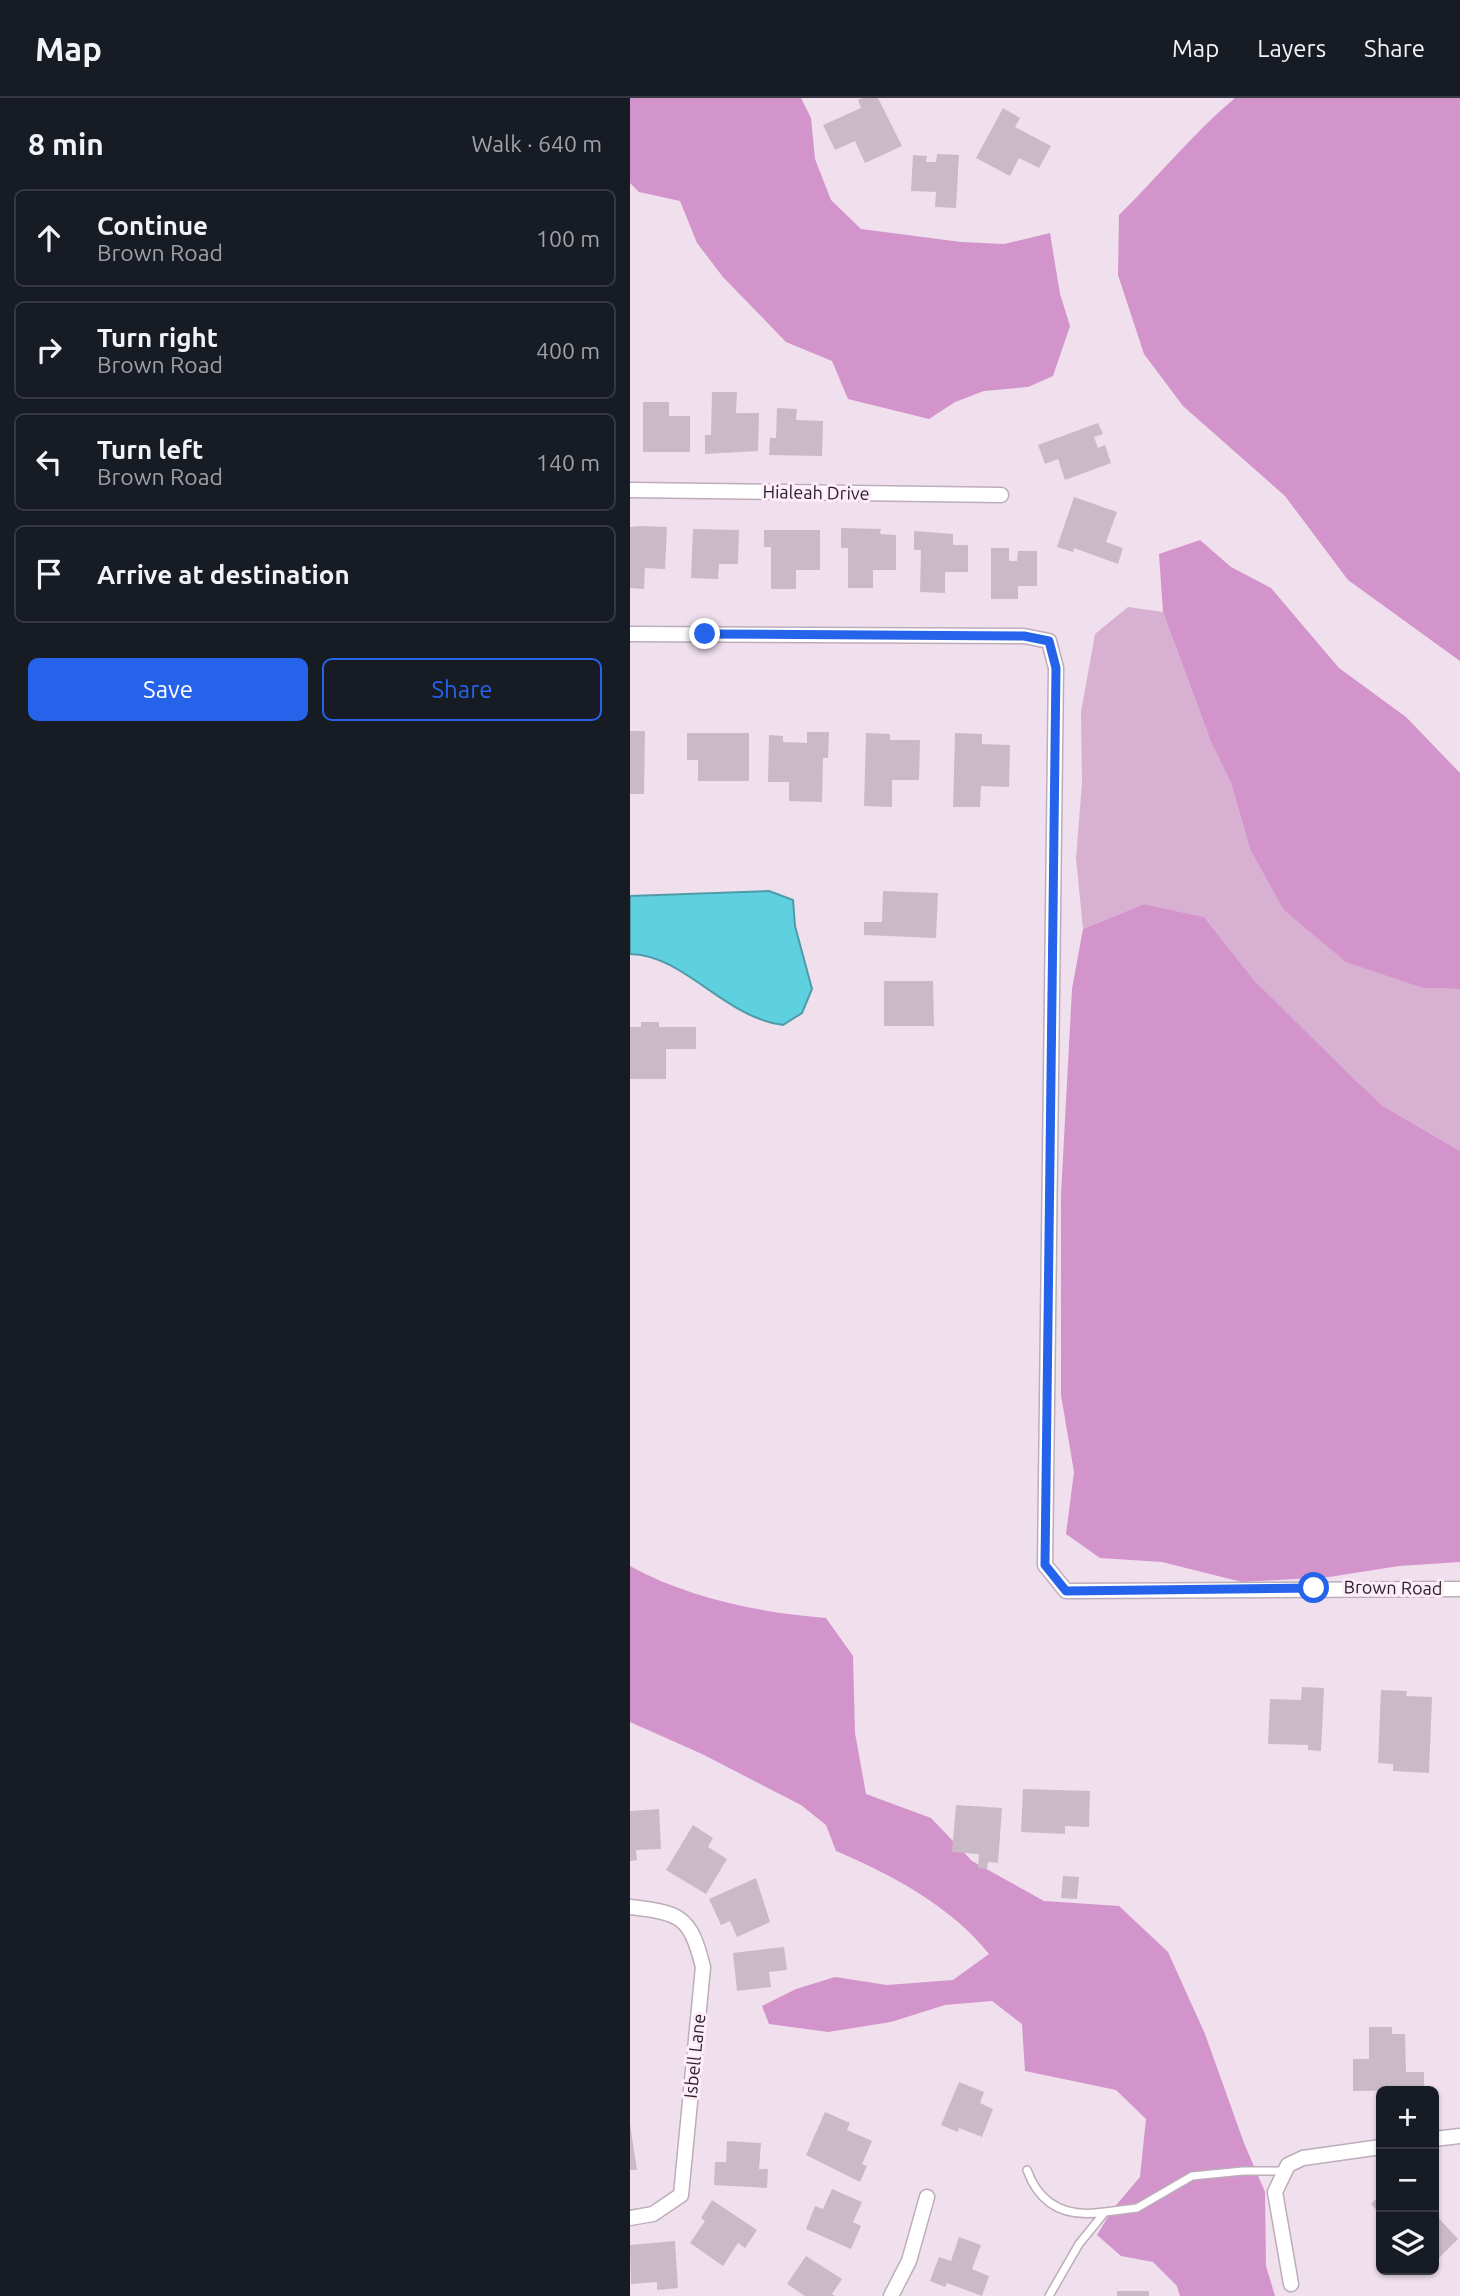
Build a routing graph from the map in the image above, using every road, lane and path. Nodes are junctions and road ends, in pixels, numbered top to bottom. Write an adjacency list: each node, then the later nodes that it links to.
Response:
1 (630, 490): 2 (street, Hialeah Drive)
2 (1001, 495)
3 (630, 634): 4 (street, Brown Road)
4 (1460, 1589)
5 (630, 1907): 13 (street, Isbell Lane)
6 (1460, 2136): 7 (street)
7 (1439, 2138)
8 (1376, 2148): 10 (street)
9 (1027, 2170): 12 (lane)
10 (1285, 2171): 12 (lane); 14 (street)
11 (928, 2197): 15 (street)
12 (1105, 2212): 16 (lane)
13 (630, 2218)
14 (1291, 2284)
15 (891, 2296)
16 (1049, 2296)

